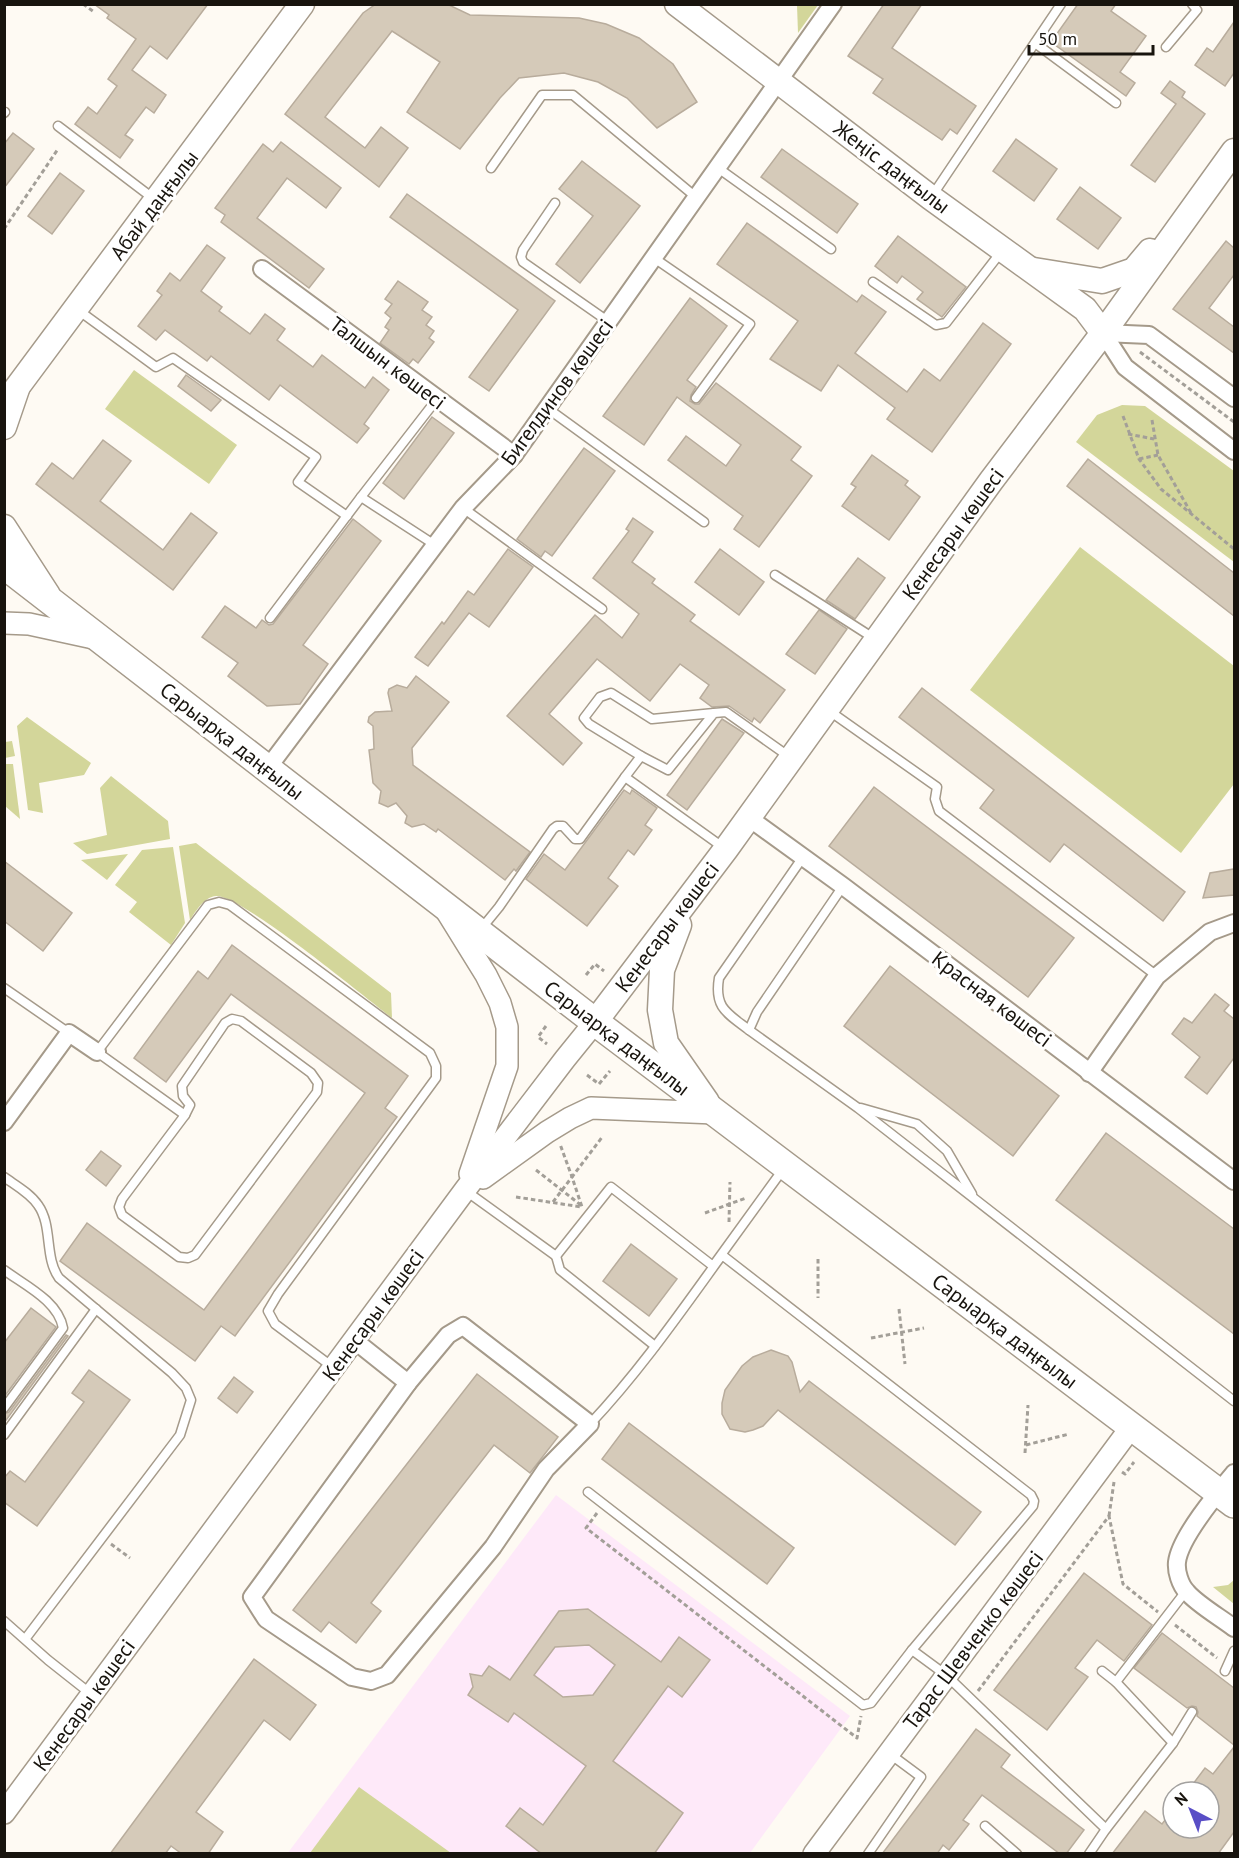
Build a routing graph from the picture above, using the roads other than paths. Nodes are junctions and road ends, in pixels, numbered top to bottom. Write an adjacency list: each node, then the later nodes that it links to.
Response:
1 (302, 4): 17 (main road, Абай даңғылы)
2 (677, 4): 8 (main road, Жеңіс даңғылы)
3 (833, 4): 8 (street, Бигелдинов көшесі)
4 (1060, 4): 6 (lane)
5 (1192, 4): 7 (lane)
6 (1035, 43): 9 (lane); 14 (lane)
7 (1166, 47)
8 (780, 81): 13 (street, Бигелдинов көшесі); 14 (main road, Жеңіс даңғылы)
9 (1116, 103)
10 (58, 126): 17 (lane)
11 (1234, 151): 16 (main road, Кенесары көшесі)
12 (491, 168): 15 (lane)
13 (718, 168): 15 (street, Бигелдинов көшесі); 19 (lane)
14 (930, 197): 20 (main road, Жеңіс даңғылы)
15 (697, 198): 21 (street, Бигелдинов көшесі)
16 (1200, 200): 23 (main road); 27 (main road, Кенесары көшесі)
17 (156, 201): 25 (main road, Абай даңғылы)
18 (555, 203): 26 (lane)
19 (831, 249)
20 (1003, 250): 23 (main road, Жеңіс даңғылы); 24 (lane)
21 (654, 258): 26 (street, Бигелдинов көшесі); 29 (lane)
22 (262, 269): 31 (street, Талшын көшесі)
23 (1030, 269): 27 (main road, Жеңіс даңғылы)
24 (873, 282)
25 (76, 309): 28 (main road, Абай даңғылы); 38 (lane)
26 (609, 322): 32 (street, Бигелдинов көшесі)
27 (1103, 333): 30 (street); 34 (street, Жеңіс даңғылы); 49 (main road, Кенесары көшесі)
28 (12, 392): 33 (main road, Абай даңғылы)
29 (696, 398)
30 (1234, 398)
31 (437, 399): 35 (street, Талшын көшесі); 36 (lane)
32 (547, 408): 35 (street, Бигелдинов көшесі); 39 (lane)
33 (4, 427)
34 (1234, 451)
35 (514, 455): 37 (street, Бигелдинов көшесі)
36 (361, 497): 38 (lane); 41 (lane)
37 (463, 508): 41 (street, Бигелдинов көшесі); 45 (lane)
38 (347, 516): 46 (lane)
39 (704, 522)
40 (4, 527): 44 (main road)
41 (435, 545): 54 (street, Бигелдинов көшесі)
42 (4, 565): 44 (main road, Сарыарқа даңғылы)
43 (775, 575): 49 (lane)
44 (53, 603): 48 (main road, Сарыарқа даңғылы)
45 (602, 609)
46 (270, 618)
47 (4, 623): 48 (street)
48 (101, 640): 54 (main road, Сарыарқа даңғылы)
49 (876, 640): 50 (main road, Кенесары көшесі)
50 (826, 708): 53 (main road, Кенесары көшесі); 64 (lane)
51 (714, 713): 52 (lane); 52 (lane); 53 (lane)
52 (641, 756): 55 (lane)
53 (791, 759): 56 (main road, Кенесары көшесі)
54 (267, 769): 61 (main road, Сарыарқа даңғылы)
55 (626, 777): 57 (lane); 63 (lane)
56 (749, 818): 57 (main road, Кенесары көшесі); 58 (street, Красная көшесі)
57 (726, 849): 60 (main road, Кенесары көшесі)
58 (803, 857): 59 (street, Красная көшесі); 67 (lane)
59 (843, 886): 67 (lane); 70 (street, Красная көшесі)
60 (691, 895): 66 (main road, Кенесары көшесі); 72 (main road)
61 (442, 904): 63 (main road, Сарыарқа даңғылы); 78 (street)
62 (1234, 922): 64 (street)
63 (479, 932): 66 (main road, Сарыарқа даңғылы)
64 (1157, 976): 70 (street)
65 (4, 988): 68 (lane)
66 (595, 1022): 72 (main road, Сарыарқа даңғылы); 78 (street, Кенесары көшесі)
67 (749, 1030): 71 (lane)
68 (69, 1033): 69 (street); 74 (street)
69 (97, 1052): 73 (lane); 86 (lane)
70 (1089, 1073): 77 (street, Красная көшесі)
71 (858, 1108): 79 (lane); 79 (lane)
72 (715, 1113): 75 (main road, Сарыарқа даңғылы); 78 (street)
73 (185, 1115): 73 (lane)
74 (4, 1122)
75 (786, 1166): 80 (lane); 91 (main road, Сарыарқа даңғылы)
76 (4, 1177): 83 (lane)
77 (1234, 1181)
78 (465, 1190): 81 (lane); 84 (street, Кенесары көшесі)
79 (974, 1197): 88 (lane)
80 (722, 1255): 81 (lane); 85 (lane); 99 (lane)
81 (556, 1256): 85 (lane)
82 (4, 1270): 89 (lane)
83 (96, 1309): 92 (lane); 98 (lane)
84 (354, 1340): 86 (street, Кенесары көшесі); 87 (street)
85 (655, 1346): 90 (lane)
86 (335, 1368): 105 (street, Кенесары көшесі)
87 (408, 1383): 90 (street); 90 (street)
88 (1234, 1401)
89 (4, 1408)
90 (590, 1424)
91 (1132, 1426): 93 (main road, Сарыарқа даңғылы); 103 (street, Тарас Шевченко көшесі)
92 (4, 1435)
93 (1229, 1490): 95 (street)
94 (588, 1492): 99 (lane)
95 (1186, 1591): 97 (street); 104 (lane)
96 (4, 1621): 98 (lane)
97 (1234, 1628)
98 (26, 1638): 105 (lane)
99 (912, 1650): 103 (lane)
100 (1234, 1652): 102 (lane)
101 (1102, 1671): 104 (lane)
102 (1225, 1671)
103 (946, 1675): 108 (street, Тарас Шевченко көшесі); 111 (lane)
104 (1116, 1682): 107 (lane)
105 (92, 1695): 109 (street, Кенесары көшесі)
106 (1192, 1713): 107 (lane)
107 (1173, 1743): 111 (lane)
108 (888, 1753): 112 (street, Тарас Шевченко көшесі); 113 (lane)
109 (4, 1813)
110 (985, 1826): 114 (lane)
111 (1106, 1829): 115 (lane)
112 (814, 1854)
113 (867, 1854)
114 (1017, 1854)
115 (1089, 1854)

